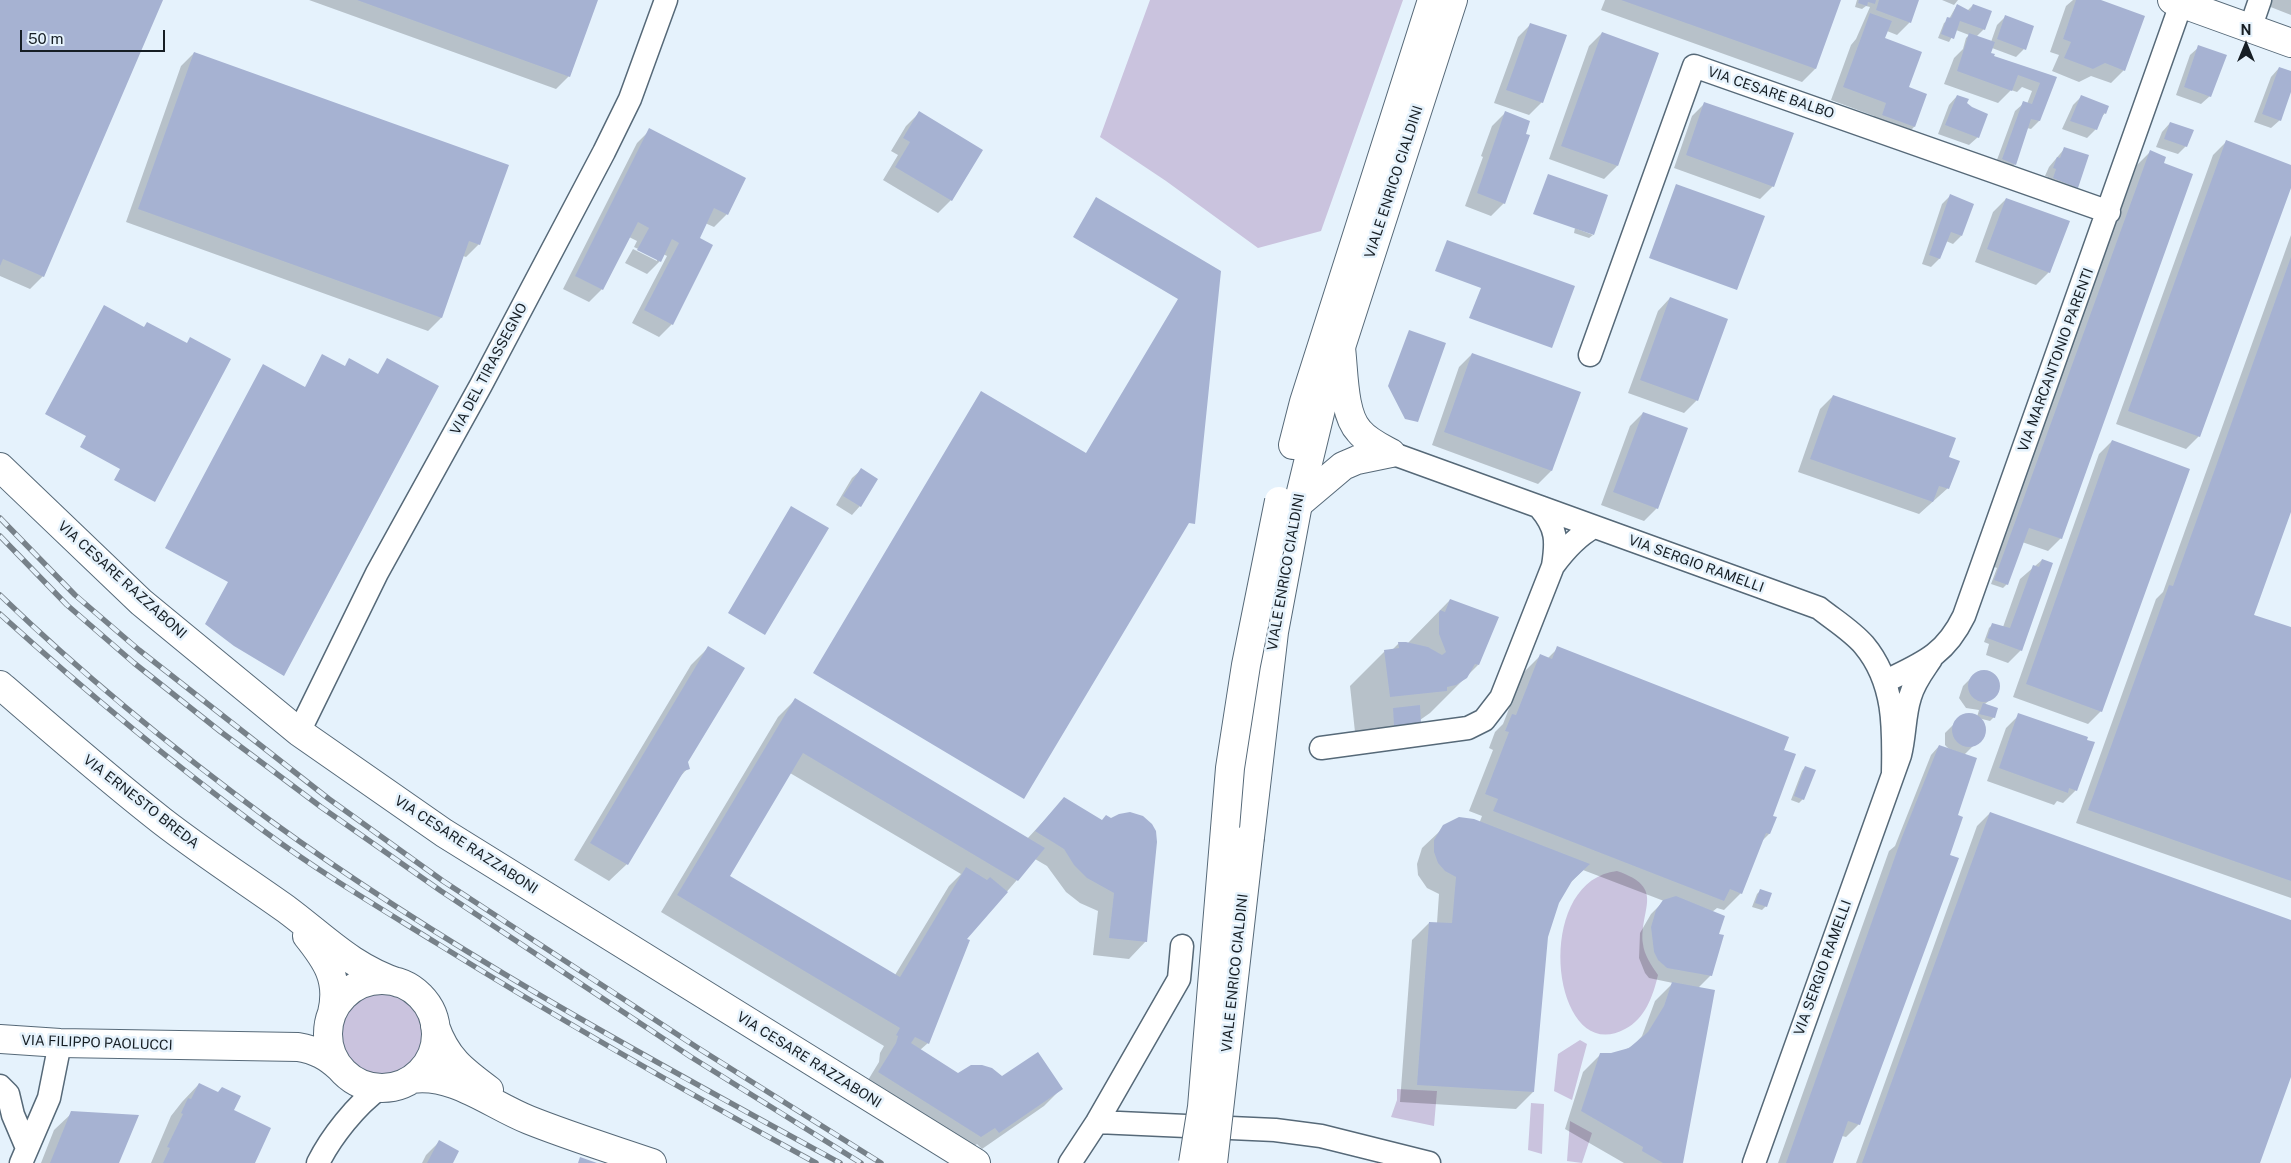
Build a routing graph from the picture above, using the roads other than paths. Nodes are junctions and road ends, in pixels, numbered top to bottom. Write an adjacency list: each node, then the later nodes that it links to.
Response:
1 (666, 0): 20 (street, VIA DEL TIRASSEGNO)
2 (1432, 0): 13 (street, VIALE ENRICO CIALDINI)
3 (1453, 0): 9 (street, VIALE ENRICO CIALDINI)
4 (2260, 0): 6 (street)
5 (2176, 2): 6 (street); 8 (street, VIA MARCANTONIO PARENTI)
6 (2250, 29): 7 (street)
7 (2291, 43)
8 (2109, 212): 10 (street, VIA CESARE BALBO); 17 (street, VIA MARCANTONIO PARENTI)
9 (1341, 348): 11 (street); 13 (street, VIALE ENRICO CIALDINI)
10 (1590, 355)
11 (1391, 453): 13 (street); 14 (street, VIA SERGIO RAMELLI)
12 (0, 467): 20 (street, VIA CESARE RAZZABONI)
13 (1288, 502): 42 (street, VIALE ENRICO CIALDINI, bridge); 43 (street, VIALE ENRICO CIALDINI, bridge)
14 (1540, 508): 15 (street, VIA SERGIO RAMELLI); 16 (street)
15 (1594, 527): 16 (street); 18 (street, VIA SERGIO RAMELLI)
16 (1553, 566): 21 (street)
17 (1932, 658): 18 (street, VIA MARCANTONIO PARENTI); 22 (street, VIA SERGIO RAMELLI)
18 (1886, 681): 22 (street, VIA SERGIO RAMELLI)
19 (0, 685): 23 (street, VIA ERNESTO BREDA)
20 (299, 732): 40 (street, VIA CESARE RAZZABONI)
21 (1321, 748)
22 (1893, 773): 45 (street, VIA SERGIO RAMELLI)
23 (287, 911): 25 (street, VIA ERNESTO BREDA); 26 (street, VIA ERNESTO BREDA)
24 (1182, 946): 36 (street)
25 (399, 983): 26 (street); 27 (street)
26 (330, 1019): 30 (street, VIA FILIPPO PAOLUCCI); 31 (street)
27 (435, 1026): 32 (street); 35 (street)
28 (0, 1039): 29 (street, VIA FILIPPO PAOLUCCI)
29 (60, 1043): 30 (street, VIA FILIPPO PAOLUCCI); 38 (street)
30 (194, 1046): 31 (street, VIA FILIPPO PAOLUCCI)
31 (340, 1068): 34 (street)
32 (412, 1079): 34 (street); 35 (street)
33 (0, 1086): 38 (street)
34 (380, 1088): 37 (street)
35 (528, 1120): 39 (street)
36 (1096, 1122): 41 (street); 44 (street)
37 (322, 1154)
38 (24, 1155)
39 (652, 1163)
40 (976, 1163)
41 (1070, 1163)
42 (1193, 1163)
43 (1213, 1163)
44 (1429, 1163)
45 (1754, 1163)

